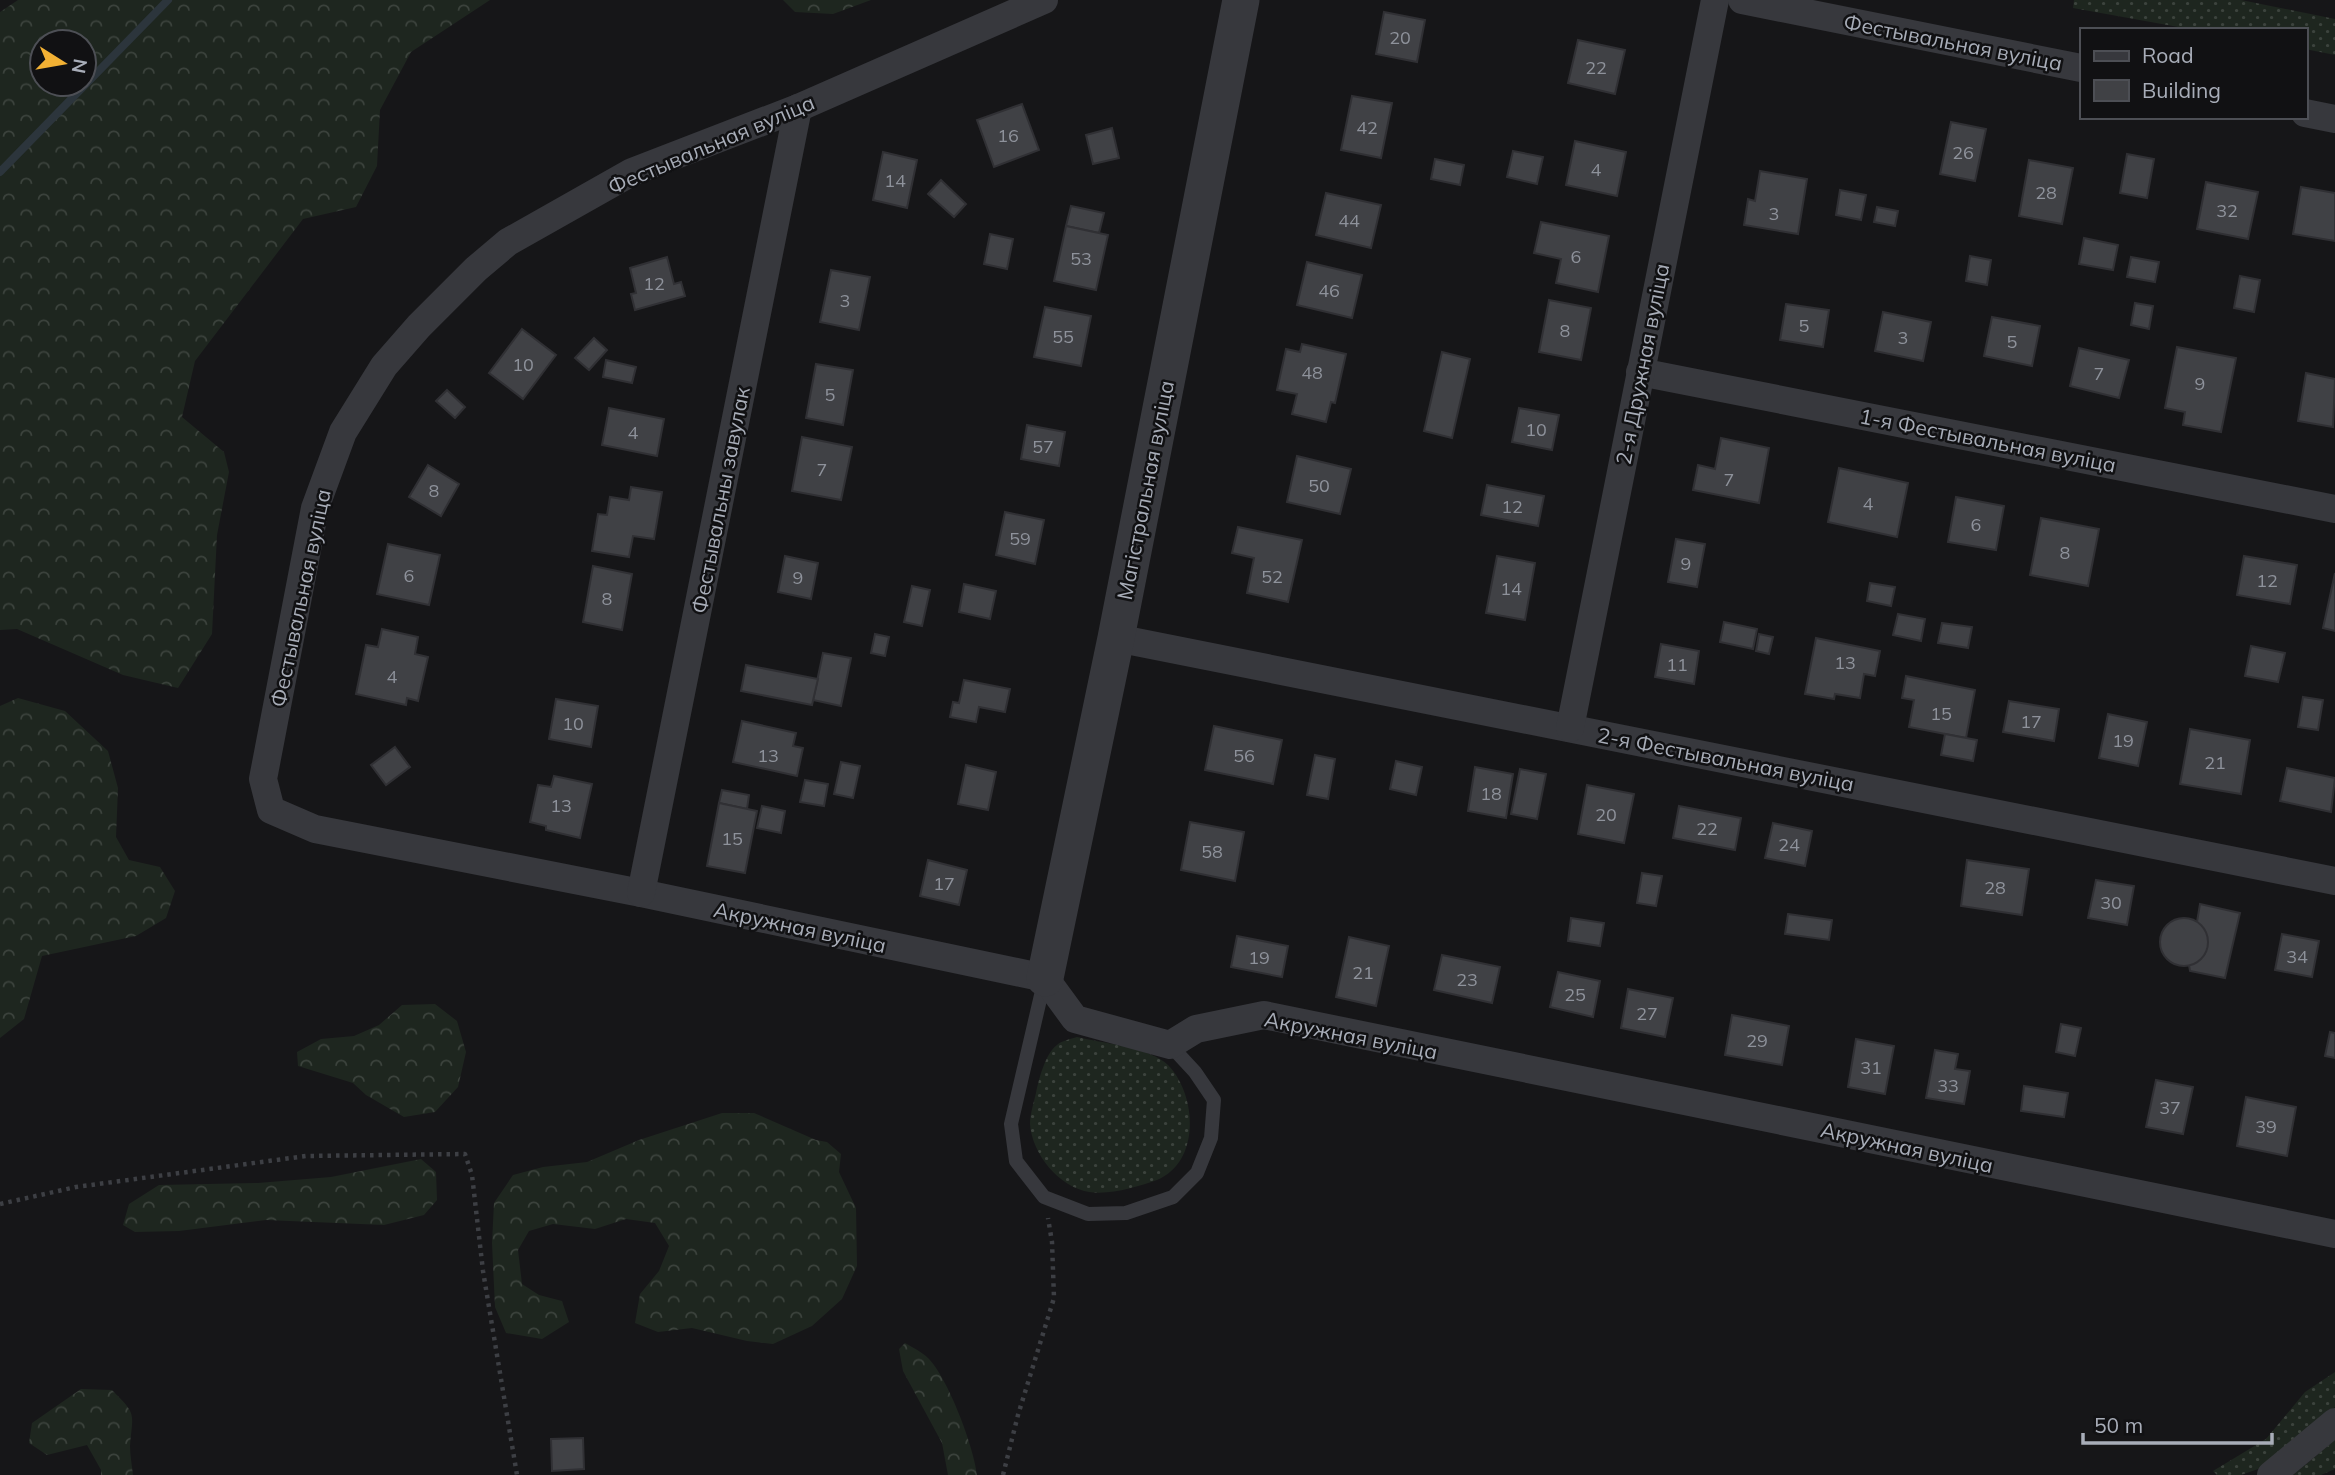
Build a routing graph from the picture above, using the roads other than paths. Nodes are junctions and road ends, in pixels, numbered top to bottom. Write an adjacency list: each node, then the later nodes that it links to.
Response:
1 (1044, 0): 6 (street, Фестывальная вуліца)
2 (1241, 0): 11 (street, Магістральная вуліца)
3 (1715, 0): 9 (street, 2-я Дружная вуліца)
4 (1742, 0): 5 (street, Фестывальная вуліца)
5 (2080, 68)
6 (798, 108): 13 (street, Фестывальная вуліца); 15 (street, Фестывальны завулак)
7 (2307, 113): 8 (street)
8 (2335, 119)
9 (1640, 372): 10 (street, 1-я Фестывальная вуліца); 12 (street, 2-я Дружная вуліца)
10 (2335, 509)
11 (1116, 638): 12 (street, 2-я Фестывальная вуліца); 16 (street, Магістральная вуліца)
12 (1570, 728): 14 (street, 2-я Фестывальная вуліца)
13 (271, 810): 15 (street, Акружная вуліца)
14 (2335, 881)
15 (641, 893): 16 (street, Акружная вуліца)
16 (1045, 978): 17 (street); 17 (lane)
17 (1170, 1045): 18 (street, Акружная вуліца)
18 (2335, 1234)
19 (2335, 1422): 20 (street)
20 (2271, 1475)

